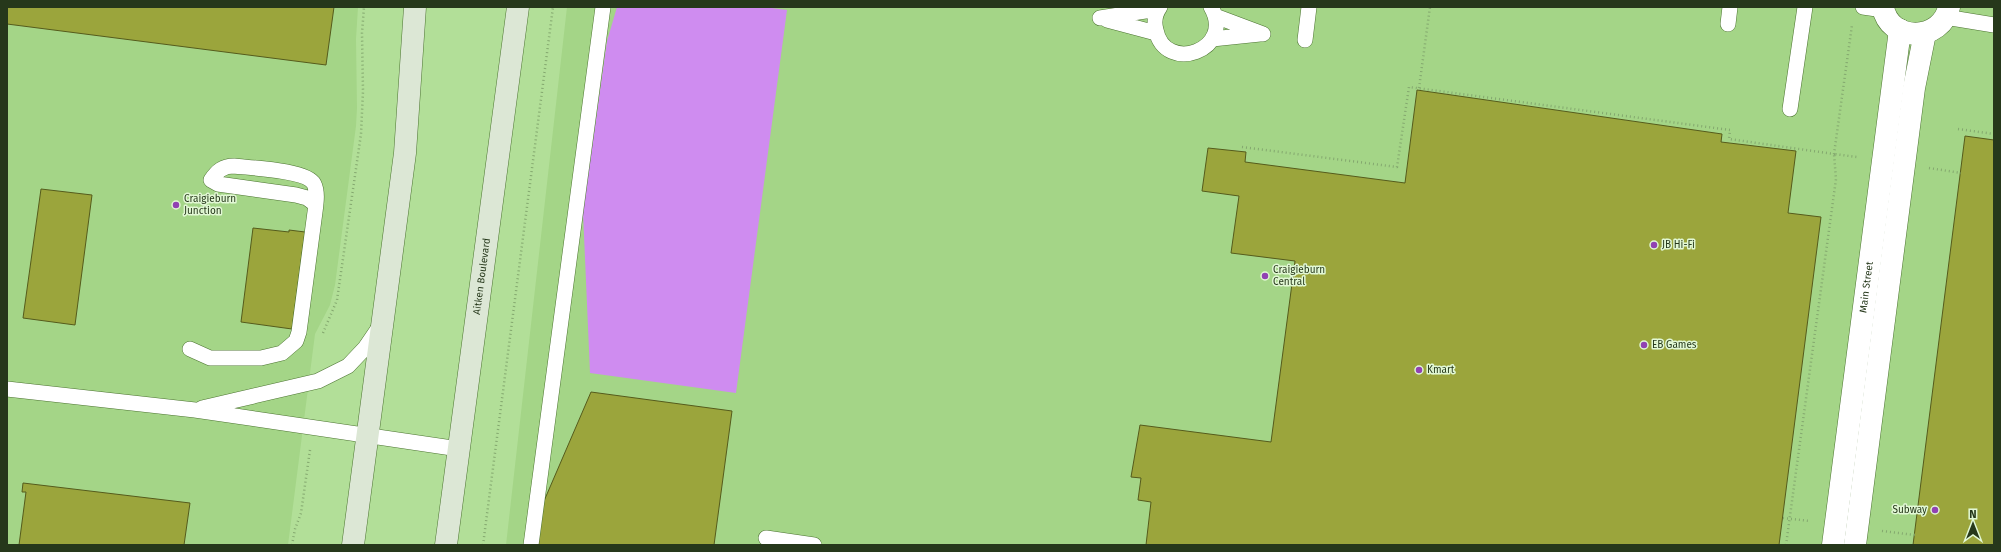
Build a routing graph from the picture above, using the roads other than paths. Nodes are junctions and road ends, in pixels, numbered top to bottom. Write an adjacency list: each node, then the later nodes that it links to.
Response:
1 (415, 7): 21 (main road)
2 (518, 7): 26 (main road, Aitken Boulevard)
3 (603, 7): 30 (lane)
4 (1309, 7): 18 (lane)
5 (1730, 7): 12 (lane)
6 (1805, 7): 19 (lane)
7 (1863, 7): 9 (lane)
8 (1159, 8): 15 (lane); 15 (lane)
9 (1884, 9): 14 (street)
10 (1213, 11): 17 (lane); 17 (lane)
11 (1947, 12): 13 (lane); 16 (street)
12 (1728, 24)
13 (1994, 25)
14 (1900, 30): 16 (street); 32 (street, Main Street)
15 (1156, 33): 17 (lane)
16 (1925, 33): 33 (street)
17 (1212, 39)
18 (1305, 40)
19 (1790, 109)
20 (316, 204): 20 (lane); 22 (lane)
21 (382, 323): 24 (lane); 25 (main road)
22 (190, 349)
23 (7, 389): 24 (lane)
24 (195, 410): 25 (lane)
25 (368, 435): 26 (lane); 28 (main road)
26 (459, 449): 29 (main road, Aitken Boulevard)
27 (766, 538): 31 (lane)
28 (353, 545)
29 (446, 545)
30 (531, 545)
31 (814, 545)
32 (1834, 545)
33 (1854, 545)

